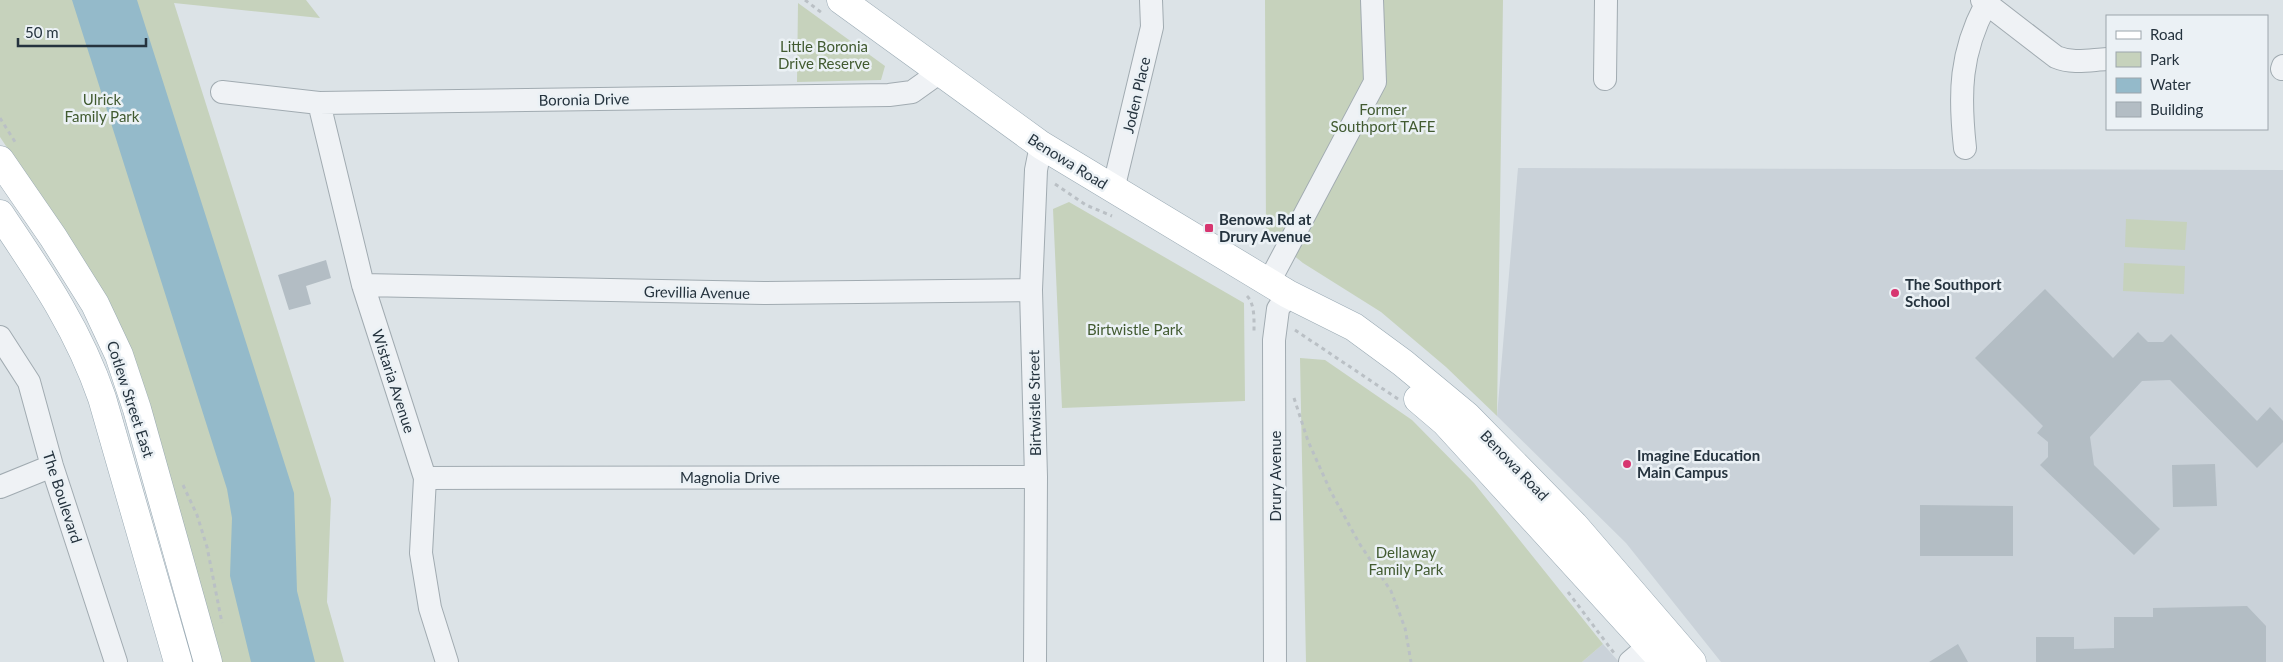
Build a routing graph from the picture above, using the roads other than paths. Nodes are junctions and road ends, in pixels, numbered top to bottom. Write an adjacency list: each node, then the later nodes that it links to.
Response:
1 (842, 0): 7 (main road, Benowa Road)
2 (1151, 0): 14 (street, Joden Place)
3 (1372, 0): 18 (street, Drury Avenue)
4 (1606, 0): 8 (street)
5 (1984, 2): 6 (street); 12 (street)
6 (2106, 59)
7 (940, 72): 10 (street, Boronia Drive); 11 (main road, Benowa Road)
8 (1605, 79)
9 (222, 92): 10 (street, Boronia Drive)
10 (319, 103): 16 (street, Wistaria Avenue)
11 (1041, 145): 14 (main road, Benowa Road); 17 (street, Birtwistle Street)
12 (1965, 148)
13 (0, 160): 27 (main road, Cotlew Street East)
14 (1113, 190): 18 (main road, Benowa Road)
15 (0, 214): 26 (main road, Cotlew Street East)
16 (362, 285): 17 (street, Grevillia Avenue); 22 (street, Wistaria Avenue)
17 (1031, 290): 21 (street, Birtwistle Street)
18 (1288, 293): 24 (main road, Benowa Road); 30 (street, Drury Avenue)
19 (0, 337): 20 (street, The Boulevard)
20 (52, 466): 23 (street); 25 (street, The Boulevard)
21 (1036, 477): 22 (street, Magnolia Drive); 29 (street, Birtwistle Street)
22 (425, 478): 28 (street, Wistaria Avenue)
23 (0, 488)
24 (1645, 651): 31 (main road, Benowa Road)
25 (116, 662)
26 (178, 662)
27 (208, 662)
28 (447, 662)
29 (1035, 662)
30 (1275, 662)
31 (1692, 662)

